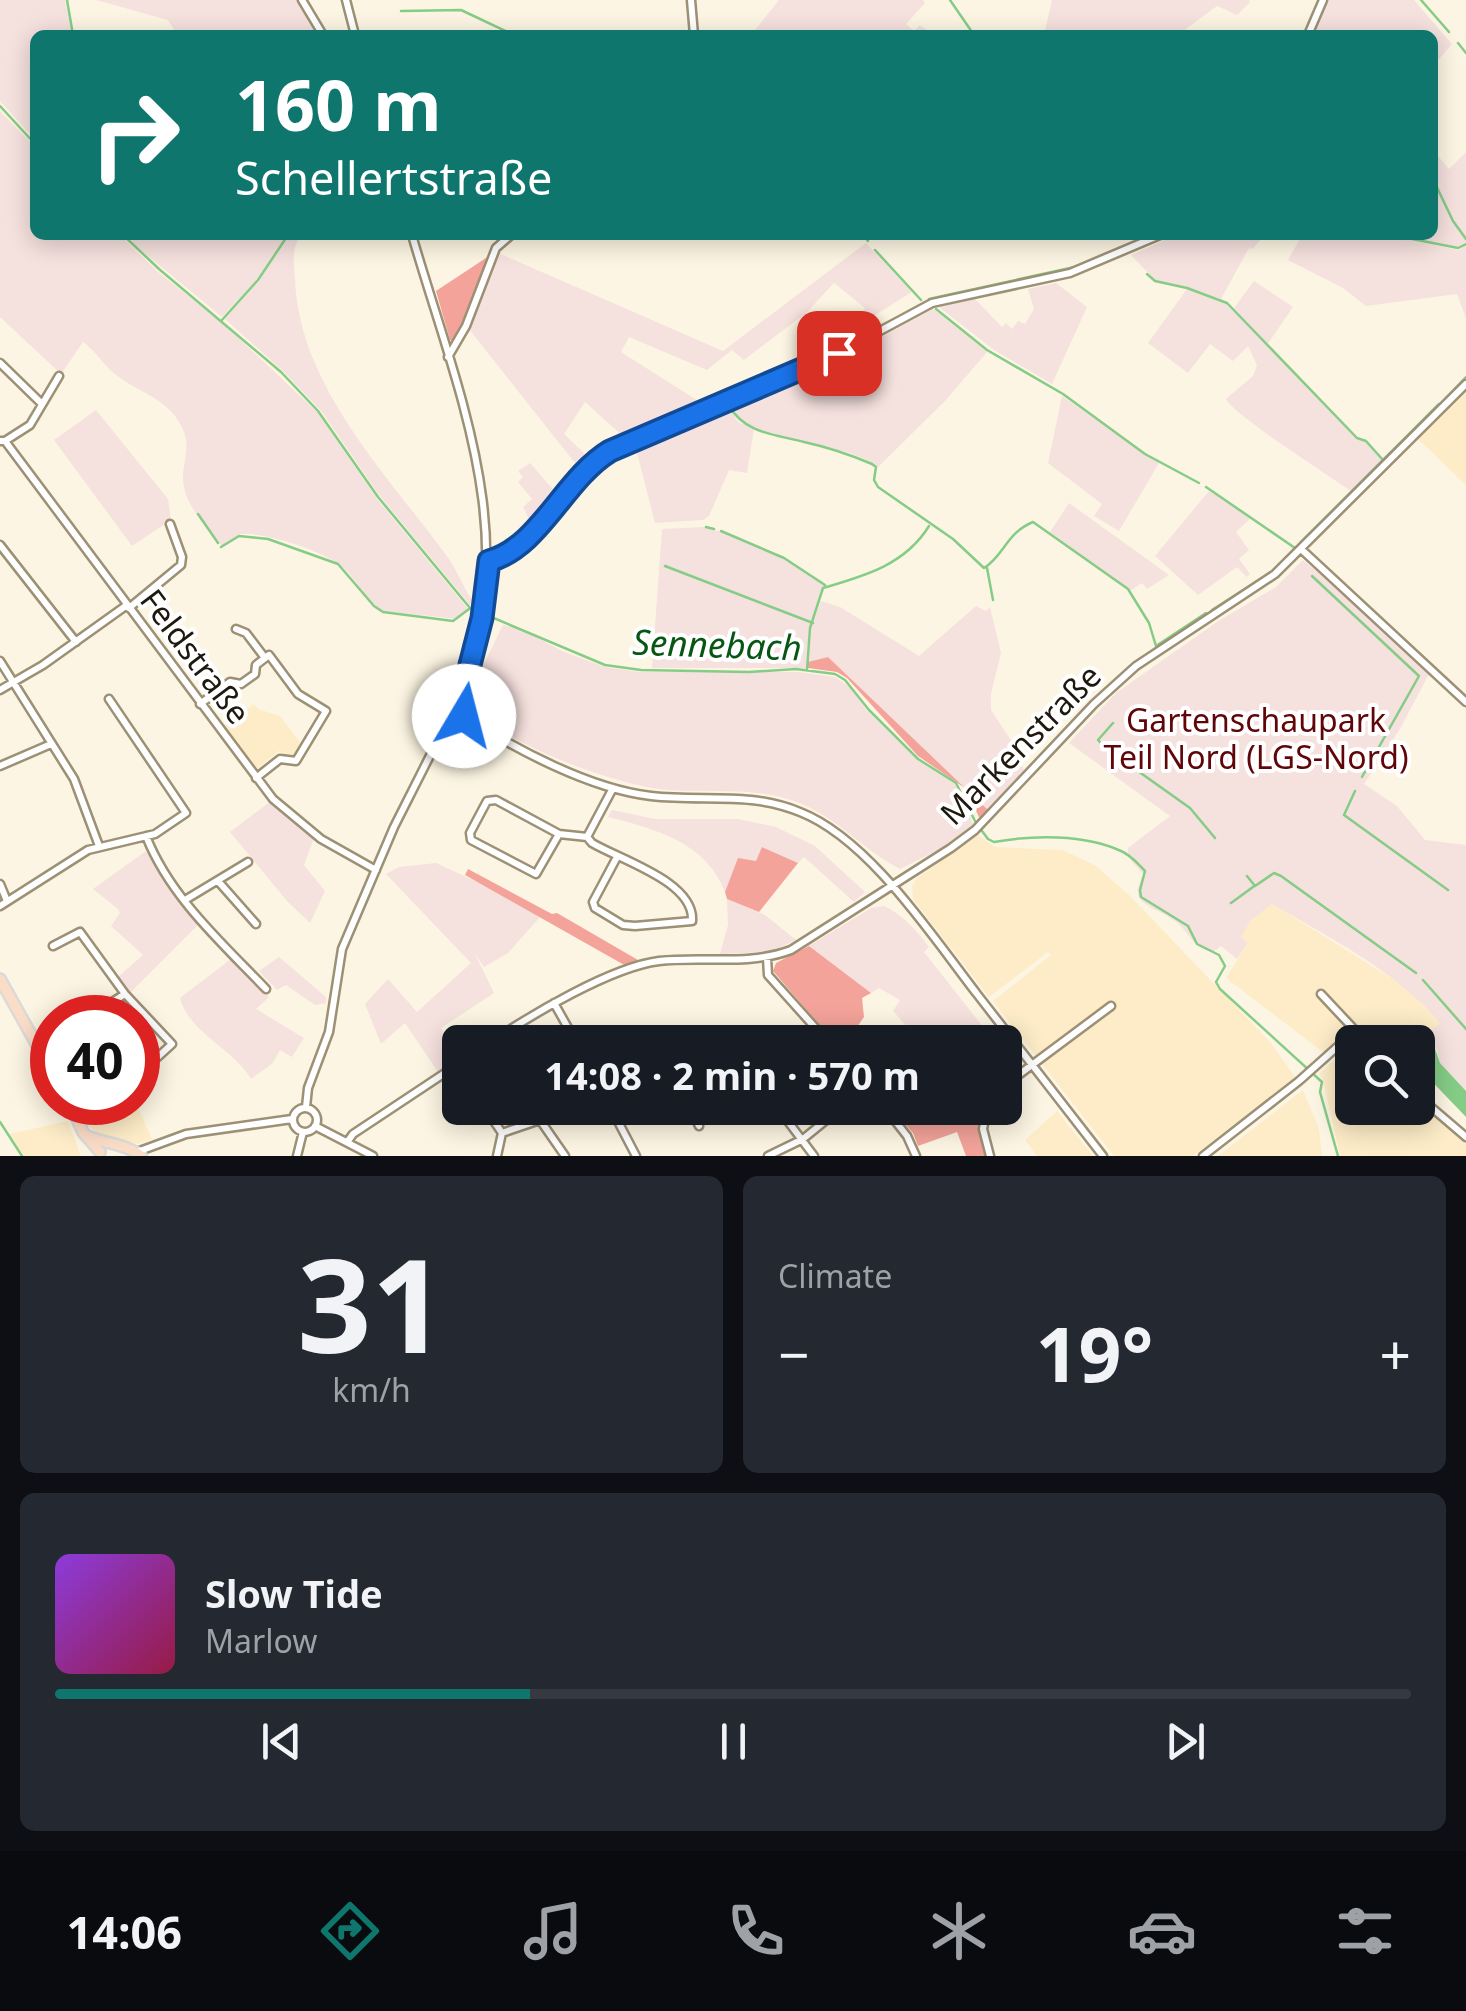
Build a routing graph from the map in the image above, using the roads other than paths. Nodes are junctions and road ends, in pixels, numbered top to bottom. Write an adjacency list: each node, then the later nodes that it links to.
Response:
1 (302, 0): 5 (street)
2 (346, 0): 6 (street)
3 (691, 0): 7 (street)
4 (1323, 0): 8 (street)
5 (319, 30)
6 (354, 30)
7 (694, 30)
8 (1310, 30)
9 (413, 240): 12 (street)
10 (505, 240): 12 (street)
11 (1148, 240): 21 (street)
12 (448, 357): 21 (street)
13 (0, 363): 16 (street)
14 (60, 376): 16 (street, Feldstraße)
15 (1466, 384): 20 (street, Markenstraße)
16 (42, 404): 17 (street, Feldstraße)
17 (2, 441): 22 (street, Feldstraße)
18 (170, 524): 22 (street)
19 (0, 545): 24 (street)
20 (1300, 549): 33 (street); 50 (street, Markenstraße)
21 (489, 561): 25 (street)
22 (128, 607): 24 (street); 34 (street, Feldstraße)
23 (236, 629): 26 (street)
24 (76, 642): 28 (street)
25 (474, 656): 30 (street); 32 (street)
26 (265, 658): 34 (street); 39 (street)
27 (0, 662): 28 (street)
28 (13, 684): 29 (street); 37 (street)
29 (0, 690)
30 (452, 696): 32 (street); 36 (street)
31 (109, 699): 42 (street)
32 (461, 700): 35 (street)
33 (1466, 702)
34 (200, 704): 39 (street, Feldstraße)
35 (464, 716): 36 (street); 40 (street)
36 (447, 722): 47 (street)
37 (51, 744): 38 (street); 44 (street)
38 (0, 766)
39 (256, 778): 47 (street, Feldstraße)
40 (612, 788): 43 (street); 50 (street)
41 (559, 834): 41 (street); 43 (street)
42 (146, 836): 44 (street); 51 (street)
43 (588, 836): 45 (street)
44 (99, 846): 52 (street)
45 (617, 857): 45 (street)
46 (248, 862): 48 (street)
47 (376, 870): 73 (street)
48 (218, 880): 51 (street); 53 (street)
49 (0, 884): 52 (street)
50 (890, 886): 55 (street, Markenstraße); 70 (street)
51 (185, 900): 57 (street)
52 (3, 904)
53 (256, 924)
54 (53, 946): 58 (street)
55 (767, 958): 60 (street, Markenstraße); 64 (street)
56 (0, 979): 67 (main road)
57 (266, 990)
58 (125, 994)
59 (1321, 994): 65 (street)
60 (554, 1002): 62 (street, Markenstraße); 63 (street)
61 (1111, 1006): 70 (street)
62 (518, 1025)
63 (567, 1025)
64 (813, 1025)
65 (1349, 1025)
66 (160, 1031): 69 (street)
67 (30, 1033)
68 (1335, 1049): 103 (street)
69 (160, 1055)
70 (1032, 1064): 71 (street); 102 (street)
71 (1022, 1072)
72 (442, 1077): 90 (street)
73 (306, 1107): 75 (street); 85 (street)
74 (1435, 1111): 88 (street)
75 (292, 1119): 86 (street); 92 (street)
76 (81, 1125): 91 (main road)
77 (496, 1125): 87 (street)
78 (526, 1125): 87 (street)
79 (543, 1125): 96 (street)
80 (620, 1125): 97 (street)
81 (792, 1125): 89 (street)
82 (820, 1125): 89 (street)
83 (898, 1125): 100 (street)
84 (984, 1125): 101 (street)
85 (316, 1126): 86 (street); 90 (street)
86 (303, 1132): 93 (street)
87 (502, 1134): 95 (street)
88 (1466, 1137)
89 (803, 1139): 98 (street); 99 (street)
90 (348, 1141): 94 (street)
91 (101, 1151): 92 (main road)
92 (142, 1155)
93 (297, 1156)
94 (373, 1156)
95 (497, 1156)
96 (565, 1156)
97 (636, 1156)
98 (768, 1156)
99 (814, 1156)
100 (916, 1156)
101 (990, 1156)
102 (1103, 1156)
103 (1203, 1156)

